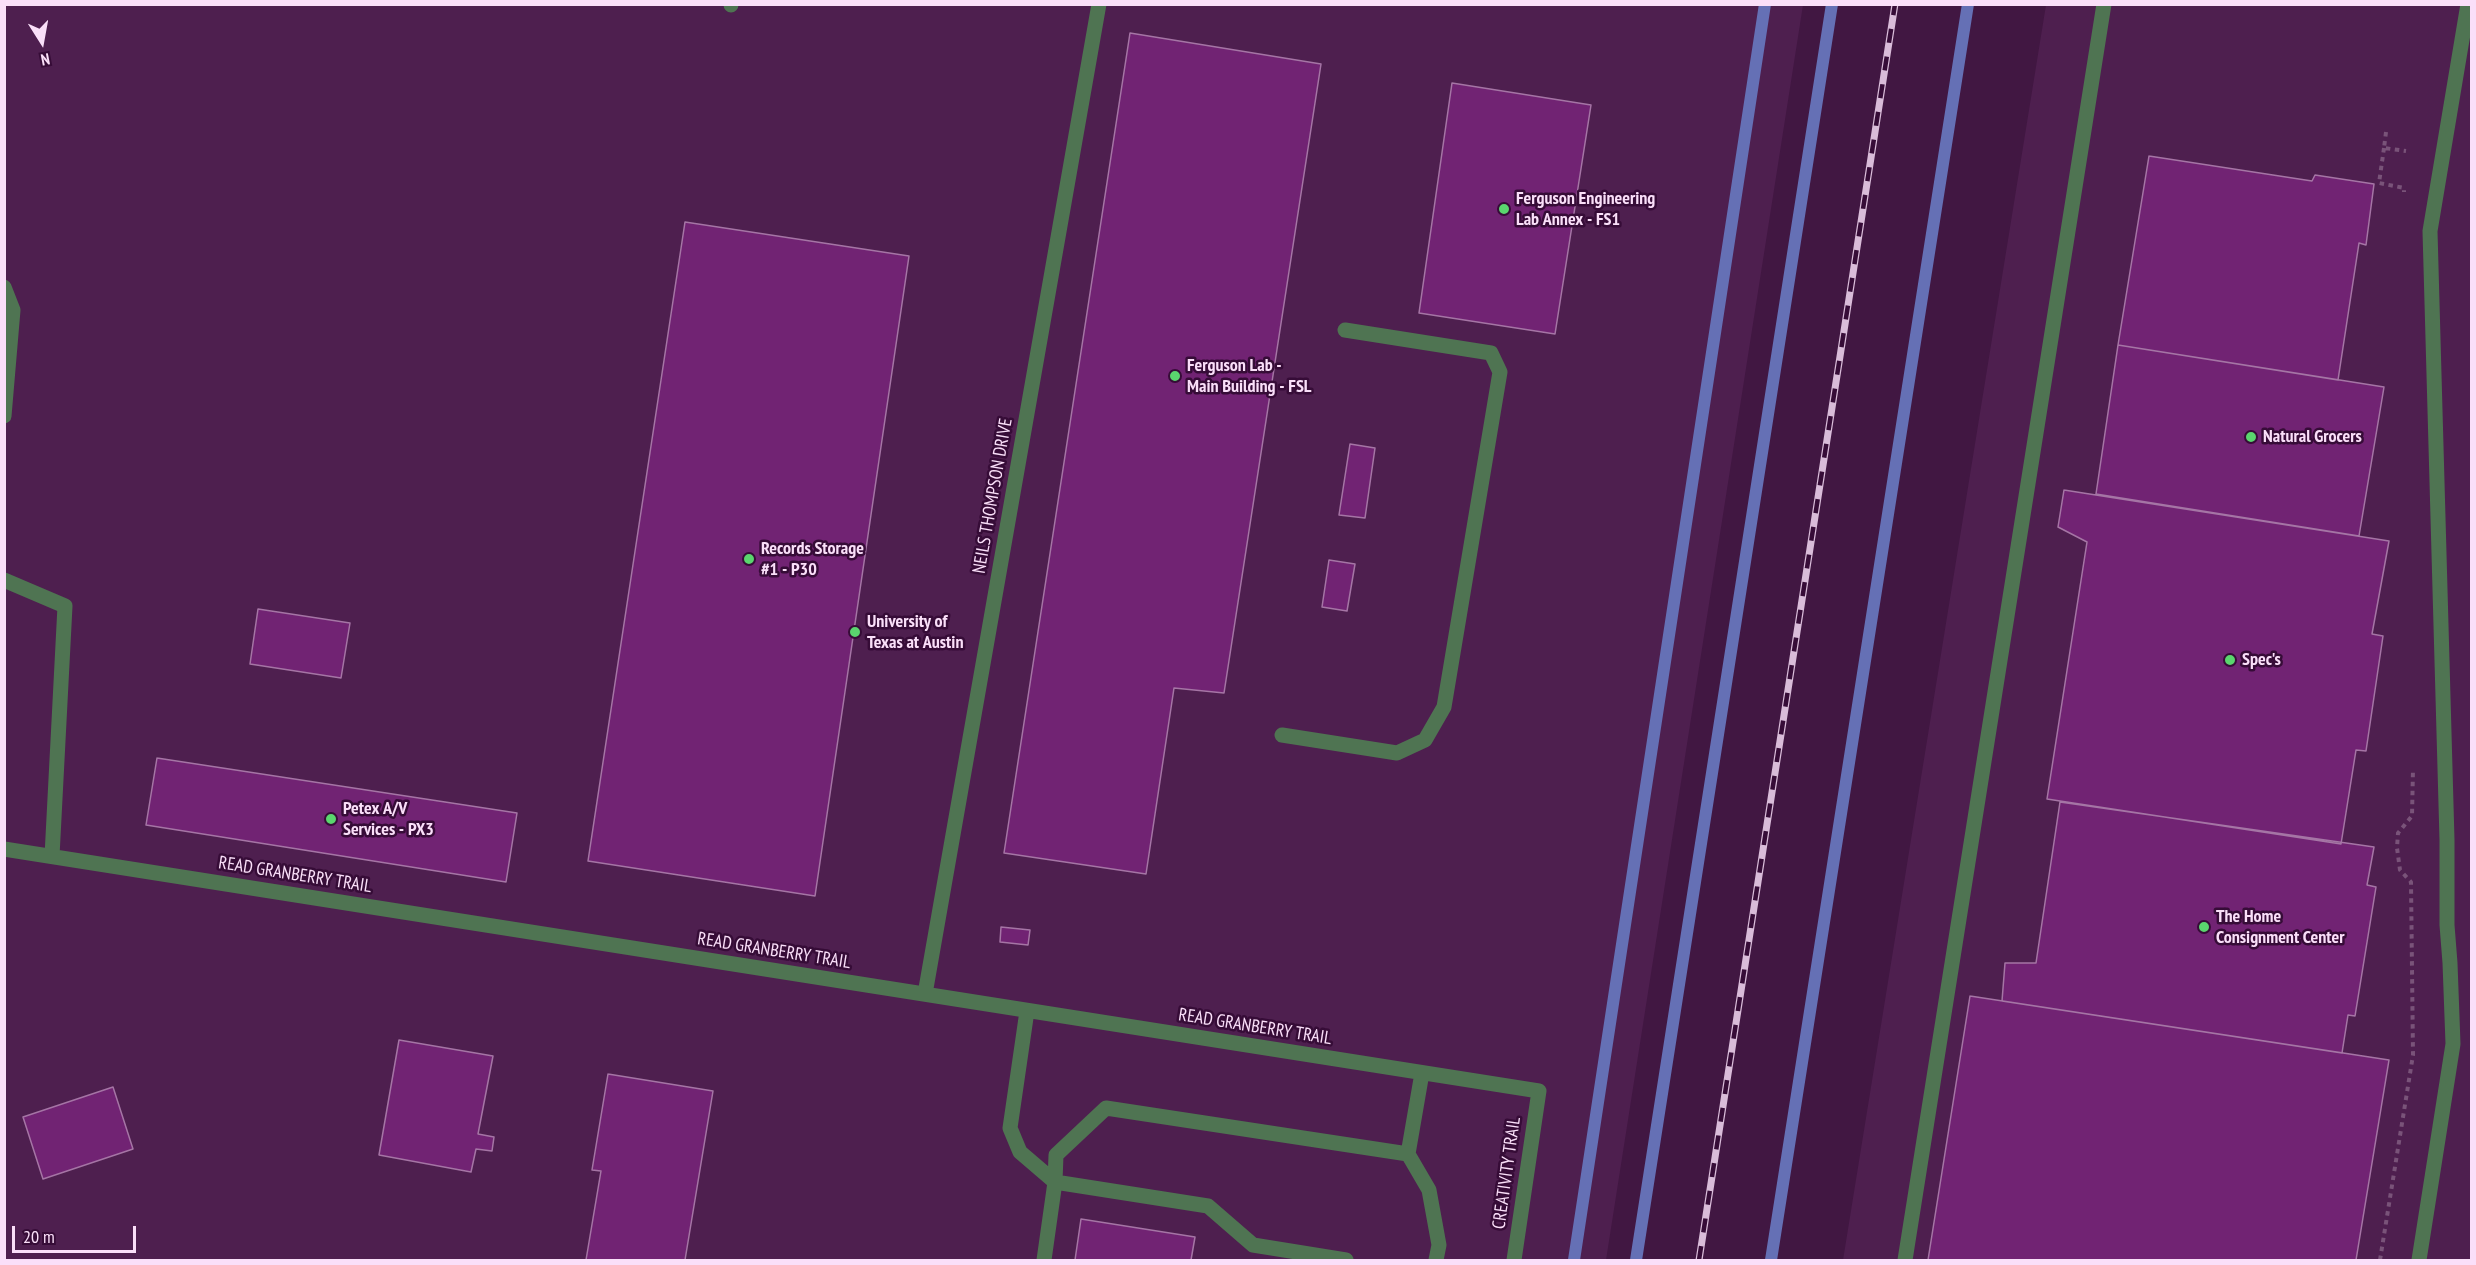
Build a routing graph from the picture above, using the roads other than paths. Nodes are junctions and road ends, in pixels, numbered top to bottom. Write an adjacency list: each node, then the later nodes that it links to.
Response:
1 (1099, 4): 11 (street, NEILS THOMPSON DRIVE)
2 (2104, 4): 21 (street)
3 (2468, 4): 22 (street)
4 (4, 287): 6 (street)
5 (1345, 330): 8 (street)
6 (4, 416)
7 (4, 580): 10 (street)
8 (1282, 735)
9 (4, 849): 10 (street, READ GRANBERRY TRAIL)
10 (52, 856): 11 (street, READ GRANBERRY TRAIL)
11 (925, 994): 12 (street, READ GRANBERRY TRAIL)
12 (1027, 1011): 13 (street, READ GRANBERRY TRAIL); 16 (street)
13 (1422, 1073): 14 (street, READ GRANBERRY TRAIL); 15 (street)
14 (1539, 1091): 20 (street, CREATIVITY TRAIL)
15 (1408, 1154): 16 (street); 19 (street)
16 (1055, 1182): 17 (street); 18 (street)
17 (1044, 1260)
18 (1346, 1260)
19 (1436, 1260)
20 (1514, 1260)
21 (1905, 1260)
22 (2419, 1260)

